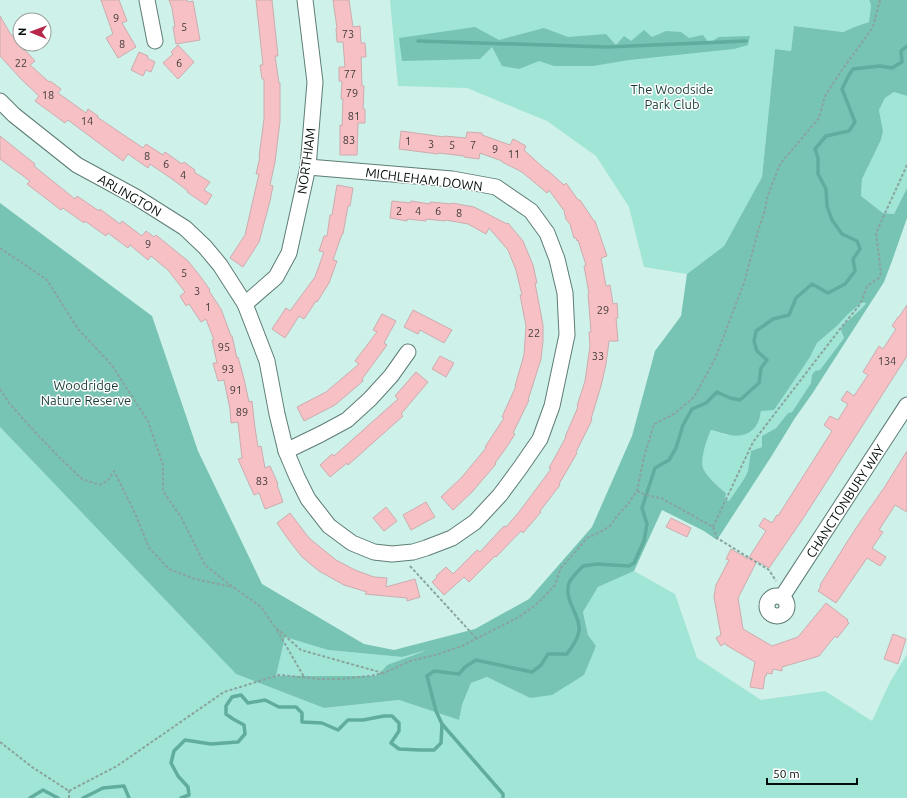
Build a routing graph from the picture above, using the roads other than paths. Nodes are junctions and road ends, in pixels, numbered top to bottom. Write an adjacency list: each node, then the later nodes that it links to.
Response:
1 (147, 0): 3 (street)
2 (305, 0): 5 (street, NORTHIAM)
3 (155, 41)
4 (0, 101): 6 (street, ARLINGTON)
5 (308, 167): 6 (street, NORTHIAM); 9 (street, MICHLEHAM DOWN)
6 (245, 304): 9 (street, MICHLEHAM DOWN)
7 (408, 352): 9 (street)
8 (907, 405): 10 (street, CHANCTONBURY WAY)
9 (286, 451)
10 (783, 596)

